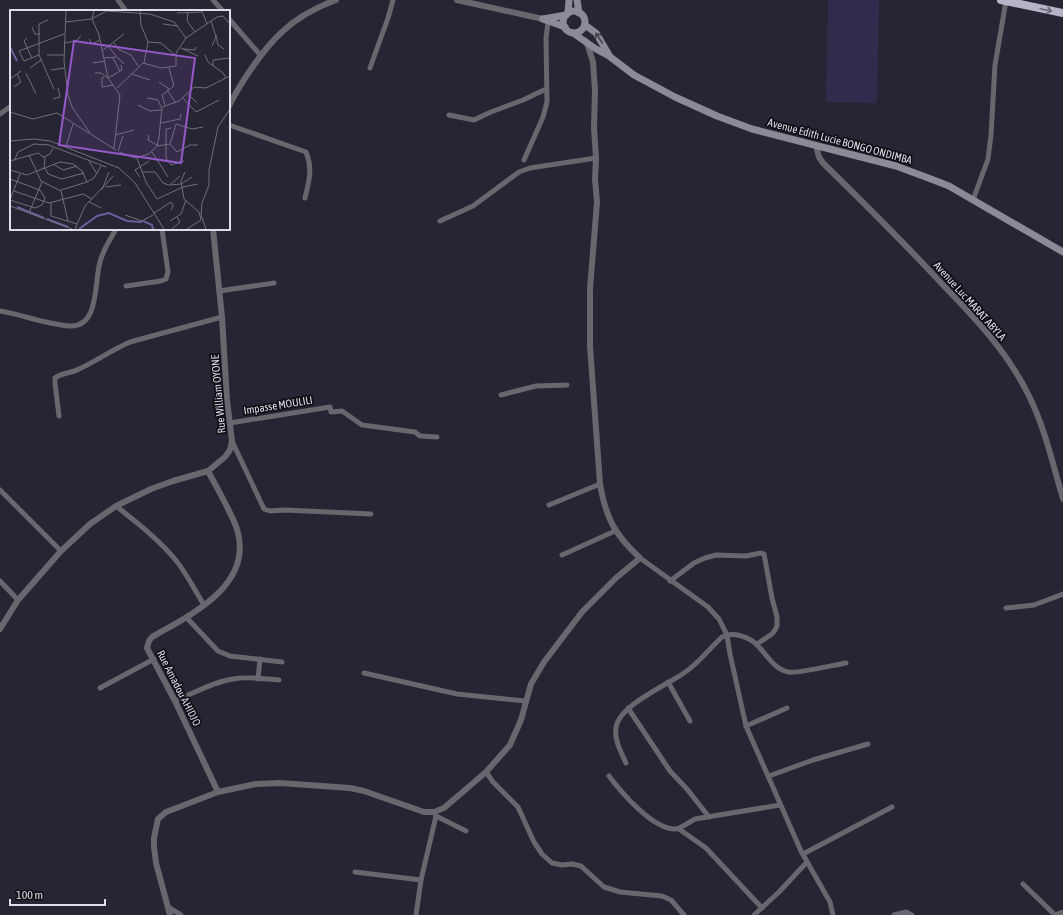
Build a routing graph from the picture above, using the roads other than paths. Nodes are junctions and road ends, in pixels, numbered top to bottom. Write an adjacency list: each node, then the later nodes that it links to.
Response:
1 (118, 0): 9 (street)
2 (213, 0): 10 (street)
3 (336, 0): 20 (street)
4 (393, 0): 22 (street)
5 (457, 0): 15 (street)
6 (569, 0): 13 (main road)
7 (577, 0): 11 (main road)
8 (1004, 0): 12 (highway, one-way to 12); 33 (street)
9 (125, 10)
10 (221, 10)
11 (579, 12): 13 (main road); 16 (main road)
12 (1063, 13)
13 (567, 14): 15 (main road); 17 (main road)
14 (230, 19): 20 (street)
15 (546, 20): 17 (main road); 23 (street)
16 (585, 25): 18 (main road); 21 (main road, one-way to 16)
17 (565, 27): 18 (main road)
18 (573, 33): 19 (main road, Avenue Edith Lucie BONGO ONDIMBA)
19 (587, 43): 21 (main road, Avenue Edith Lucie BONGO ONDIMBA); 30 (street)
20 (261, 56): 24 (street)
21 (609, 56): 29 (main road, Avenue Edith Lucie BONGO ONDIMBA)
22 (370, 68)
23 (546, 90): 27 (street); 31 (street)
24 (230, 104)
25 (10, 107): 26 (street)
26 (0, 114)
27 (449, 115)
28 (230, 125): 32 (street)
29 (816, 145): 33 (main road, Avenue Edith Lucie BONGO ONDIMBA); 53 (street, Avenue Luc MARAT ABYLA)
30 (596, 158): 34 (street); 51 (street)
31 (524, 160)
32 (305, 198)
33 (973, 200): 38 (main road, Avenue Edith Lucie BONGO ONDIMBA)
34 (440, 221)
35 (116, 230): 42 (street)
36 (162, 230): 40 (street)
37 (213, 230): 41 (street, Rue William OYONE)
38 (1063, 252)
39 (274, 283): 41 (street)
40 (126, 286)
41 (219, 291): 43 (street, Rue William OYONE)
42 (0, 311)
43 (222, 317): 46 (street); 47 (street, Rue William OYONE)
44 (567, 385): 45 (street)
45 (501, 395)
46 (59, 416)
47 (230, 423): 48 (street, Impasse MOULILI); 49 (street, Rue William OYONE)
48 (437, 437)
49 (232, 441): 50 (street, Rue William OYONE); 56 (street)
50 (208, 471): 55 (street, Rue William OYONE); 65 (street, Rue Amadou AHIDJO)
51 (600, 484): 54 (street); 57 (street)
52 (0, 490): 58 (street)
53 (1063, 499)
54 (549, 505)
55 (116, 506): 58 (street, Rue William OYONE); 65 (street)
56 (371, 514)
57 (615, 531): 59 (street); 60 (street)
58 (61, 551): 64 (street, Rue William OYONE)
59 (562, 555)
60 (640, 558): 62 (street); 81 (street)
61 (0, 581): 64 (street)
62 (670, 581): 69 (street); 70 (street)
63 (1063, 594): 66 (street)
64 (18, 600): 68 (street, Rue William OYONE)
65 (204, 605): 67 (street, Rue Amadou AHIDJO)
66 (1006, 608)
67 (186, 618): 71 (street, Rue Amadou AHIDJO); 72 (street)
68 (0, 629)
69 (727, 635): 70 (street); 78 (street); 85 (street)
70 (757, 644): 74 (street)
71 (154, 659): 79 (street); 80 (street, Rue Amadou AHIDJO)
72 (260, 659): 73 (street); 76 (street)
73 (282, 662)
74 (846, 663)
75 (364, 673): 81 (street)
76 (258, 678): 77 (street); 80 (street)
77 (279, 680)
78 (668, 682): 82 (street); 84 (street)
79 (100, 688)
80 (175, 701): 91 (street, Rue Amadou AHIDJO)
81 (525, 701): 88 (street)
82 (628, 708): 87 (street); 95 (street)
83 (787, 708): 85 (street)
84 (690, 721)
85 (746, 726): 90 (street)
86 (868, 744): 90 (street)
87 (626, 763)
88 (486, 772): 94 (street); 109 (street)
89 (609, 776): 96 (street)
90 (769, 776): 92 (street)
91 (218, 792): 94 (street); 103 (street)
92 (780, 805): 95 (street); 98 (street)
93 (892, 807): 98 (street)
94 (435, 814): 97 (street); 101 (street)
95 (709, 817): 96 (street)
96 (679, 829): 104 (street)
97 (466, 831)
98 (803, 854): 99 (street)
99 (807, 862): 104 (street); 111 (street)
100 (355, 872): 101 (street)
101 (421, 880): 108 (street)
102 (1023, 884): 114 (street)
103 (168, 907): 106 (street); 107 (street)
104 (762, 908): 110 (street)
105 (1063, 912): 114 (street)
106 (170, 915)
107 (181, 915)
108 (416, 915)
109 (684, 915)
110 (754, 915)
111 (834, 915)
112 (894, 915): 113 (street)
113 (912, 915)
114 (1055, 915)

